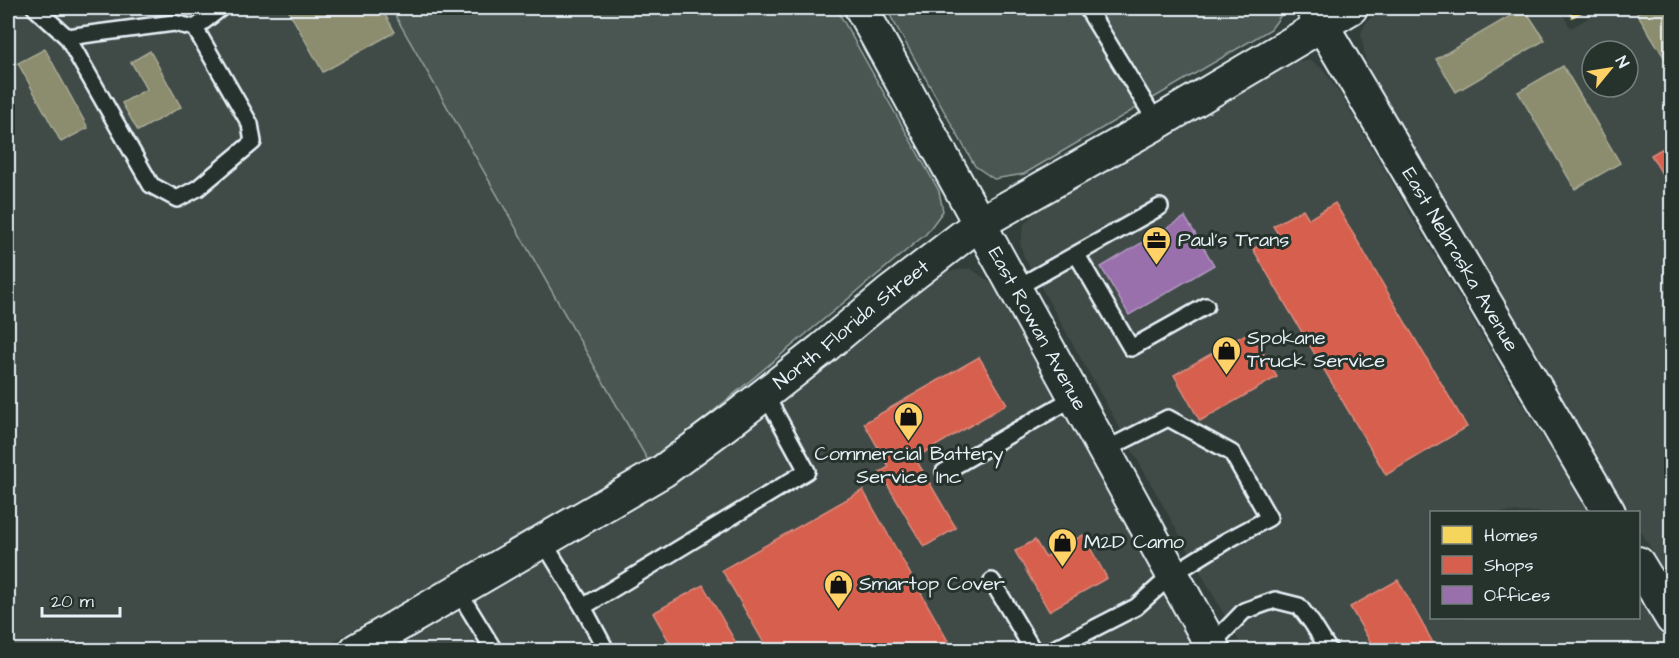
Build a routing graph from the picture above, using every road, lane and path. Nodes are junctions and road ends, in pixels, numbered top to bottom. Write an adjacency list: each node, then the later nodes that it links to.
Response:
1 (35, 8): 8 (lane)
2 (221, 8): 7 (lane)
3 (861, 8): 11 (street, East Rowan Avenue)
4 (1087, 8): 9 (lane)
5 (1351, 8): 6 (street, North Florida Street)
6 (1317, 16): 9 (street, North Florida Street); 19 (street, East Nebraska Avenue)
7 (195, 28): 8 (lane); 8 (lane)
8 (67, 38)
9 (1157, 123): 11 (street, North Florida Street)
10 (1160, 207): 12 (lane)
11 (981, 223): 13 (street, East Rowan Avenue); 15 (street, North Florida Street)
12 (1077, 255): 13 (lane); 14 (lane)
13 (1016, 288): 16 (street, East Rowan Avenue)
14 (1206, 306)
15 (765, 394): 20 (street, North Florida Street); 25 (lane)
16 (1075, 396): 17 (street, East Rowan Avenue); 18 (lane)
17 (1105, 450): 22 (street, East Rowan Avenue); 22 (lane)
18 (944, 472)
19 (1608, 511)
20 (543, 541): 24 (street, North Florida Street); 25 (lane)
21 (1640, 566): 26 (street)
22 (1173, 574): 27 (street, East Rowan Avenue); 32 (lane)
23 (992, 581): 31 (lane)
24 (458, 591): 28 (street, North Florida Street); 29 (lane)
25 (583, 607): 30 (lane)
26 (1671, 619)
27 (1210, 649): 33 (lane)
28 (356, 651)
29 (494, 651)
30 (606, 651)
31 (1033, 651)
32 (1052, 651)
33 (1329, 651)

